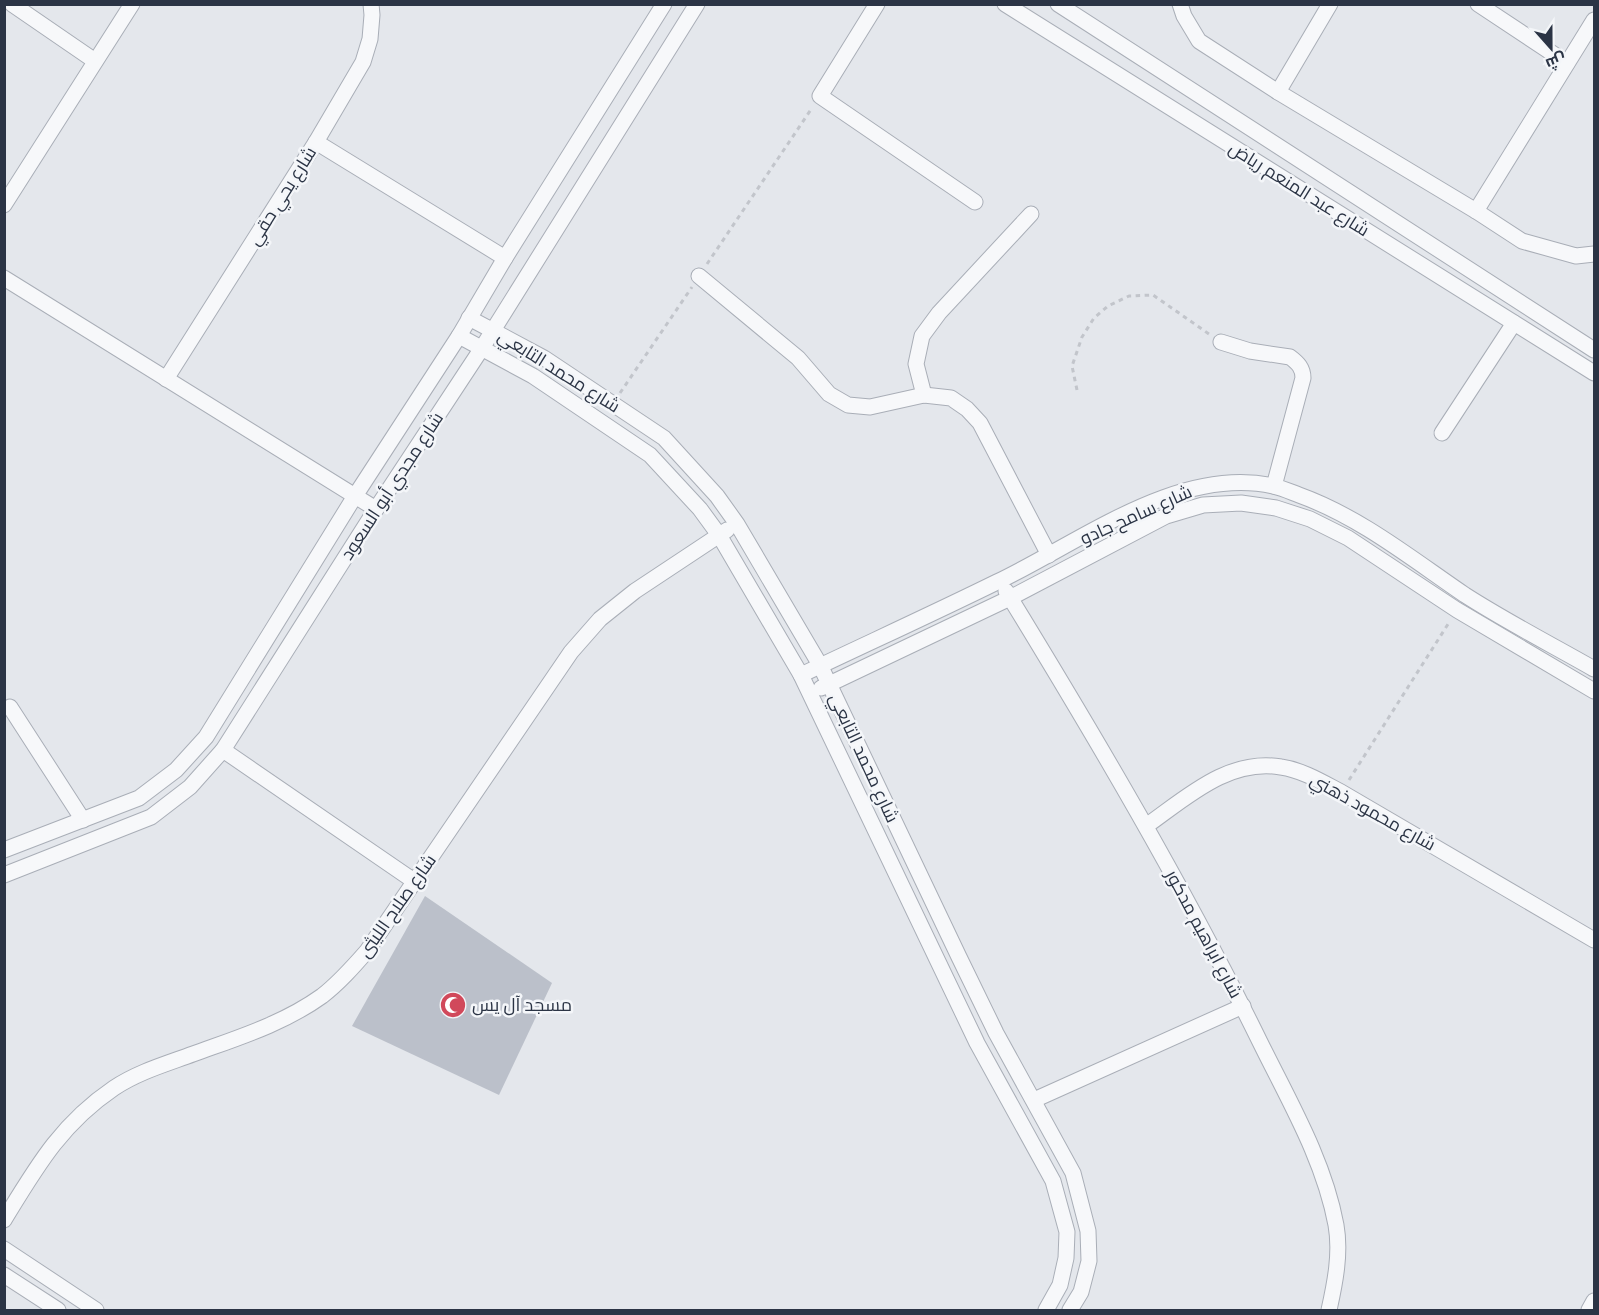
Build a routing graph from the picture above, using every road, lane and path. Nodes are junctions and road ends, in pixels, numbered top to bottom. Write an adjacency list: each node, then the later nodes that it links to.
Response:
1 (12, 4): 13 (street)
2 (132, 4): 13 (street)
3 (371, 4): 17 (street, شارع يحي حقي)
4 (664, 4): 23 (street, شارع مجدي أبو السعود)
5 (697, 4): 28 (street, شارع مجدي أبو السعود)
6 (877, 4): 16 (street)
7 (1005, 4): 27 (street, شارع عبد المنعم رياض)
8 (1058, 4): 32 (street, شارع عبد المنعم رياض)
9 (1180, 4): 15 (street)
10 (1330, 4): 15 (street)
11 (1478, 4): 14 (street)
12 (1594, 20): 14 (street)
13 (95, 61): 19 (street)
14 (1567, 63): 20 (street)
15 (1278, 92): 20 (street)
16 (820, 96): 18 (street); 24 (path)
17 (316, 142): 23 (street); 34 (street, شارع يحي حقي)
18 (975, 202)
19 (4, 205)
20 (1476, 211): 22 (street)
21 (1031, 214): 36 (street)
22 (1594, 254)
23 (504, 258): 26 (street, شارع مجدي أبو السعود)
24 (699, 276): 36 (street); 37 (path)
25 (4, 278): 34 (street)
26 (469, 318): 28 (street, شارع محمد التابعي); 29 (street, شارع مجدي أبو السعود)
27 (1514, 323): 33 (street, شارع عبد المنعم رياض); 38 (street)
28 (493, 330): 31 (street, شارع مجدي أبو السعود); 37 (street, شارع محمد التابعي)
29 (459, 336): 31 (street, شارع محمد التابعي); 40 (street, شارع مجدي أبو السعود)
30 (1221, 342): 35 (path); 39 (street)
31 (482, 348): 41 (street, شارع مجدي أبو السعود); 43 (street, شارع محمد التابعي)
32 (1594, 350)
33 (1594, 373)
34 (166, 379): 40 (street)
35 (1077, 390)
36 (924, 395): 44 (street)
37 (614, 403): 42 (street, شارع محمد التابعي)
38 (1442, 433)
39 (1274, 486): 44 (street, شارع سامح جادو); 49 (street, شارع سامح جادو)
40 (355, 496): 41 (street); 57 (street, شارع مجدي أبو السعود)
41 (376, 510): 55 (street, شارع مجدي أبو السعود)
42 (737, 524): 43 (street, شارع صلاح الليثى); 48 (street, شارع محمد التابعي)
43 (719, 535): 50 (street, شارع محمد التابعي); 61 (street, شارع صلاح الليثى)
44 (1049, 555): 45 (street, شارع سامح جادو)
45 (999, 581): 46 (street, شارع ابراهيم مدكور); 48 (street, شارع سامح جادو)
46 (1010, 598): 47 (street, شارع سامح جادو); 51 (street, شارع سامح جادو); 58 (street, شارع ابراهيم مدكور)
47 (1457, 610): 52 (street, شارع سامح جادو); 56 (path)
48 (820, 665): 50 (street, شارع سامح جادو); 51 (street, شارع محمد التابعي)
49 (1594, 669)
50 (801, 675): 53 (street, شارع محمد التابعي)
51 (830, 684): 53 (street, شارع سامح جادو); 64 (street, شارع محمد التابعي)
52 (1594, 691)
53 (810, 693): 65 (street, شارع محمد التابعي)
54 (10, 707): 57 (street)
55 (223, 750): 60 (street, شارع مجدي أبو السعود); 61 (street)
56 (1341, 792): 58 (street, شارع محمود ذهني); 62 (street, شارع محمود ذهني)
57 (83, 820): 59 (street, شارع مجدي أبو السعود)
58 (1146, 826): 63 (street, شارع ابراهيم مدكور)
59 (4, 850)
60 (4, 875)
61 (414, 881): 67 (street, شارع صلاح الليثى)
62 (1594, 940)
63 (1243, 1006): 66 (street); 75 (street, شارع ابراهيم مدكور)
64 (996, 1033): 65 (street); 66 (street, شارع محمد التابعي)
65 (978, 1043): 73 (street, شارع محمد التابعي)
66 (1034, 1100): 74 (street, شارع محمد التابعي)
67 (4, 1220)
68 (4, 1249): 72 (street)
69 (4, 1275): 71 (street)
70 (1594, 1301): 76 (street)
71 (58, 1311)
72 (96, 1311)
73 (1046, 1311)
74 (1070, 1311)
75 (1329, 1311)
76 (1589, 1311)

